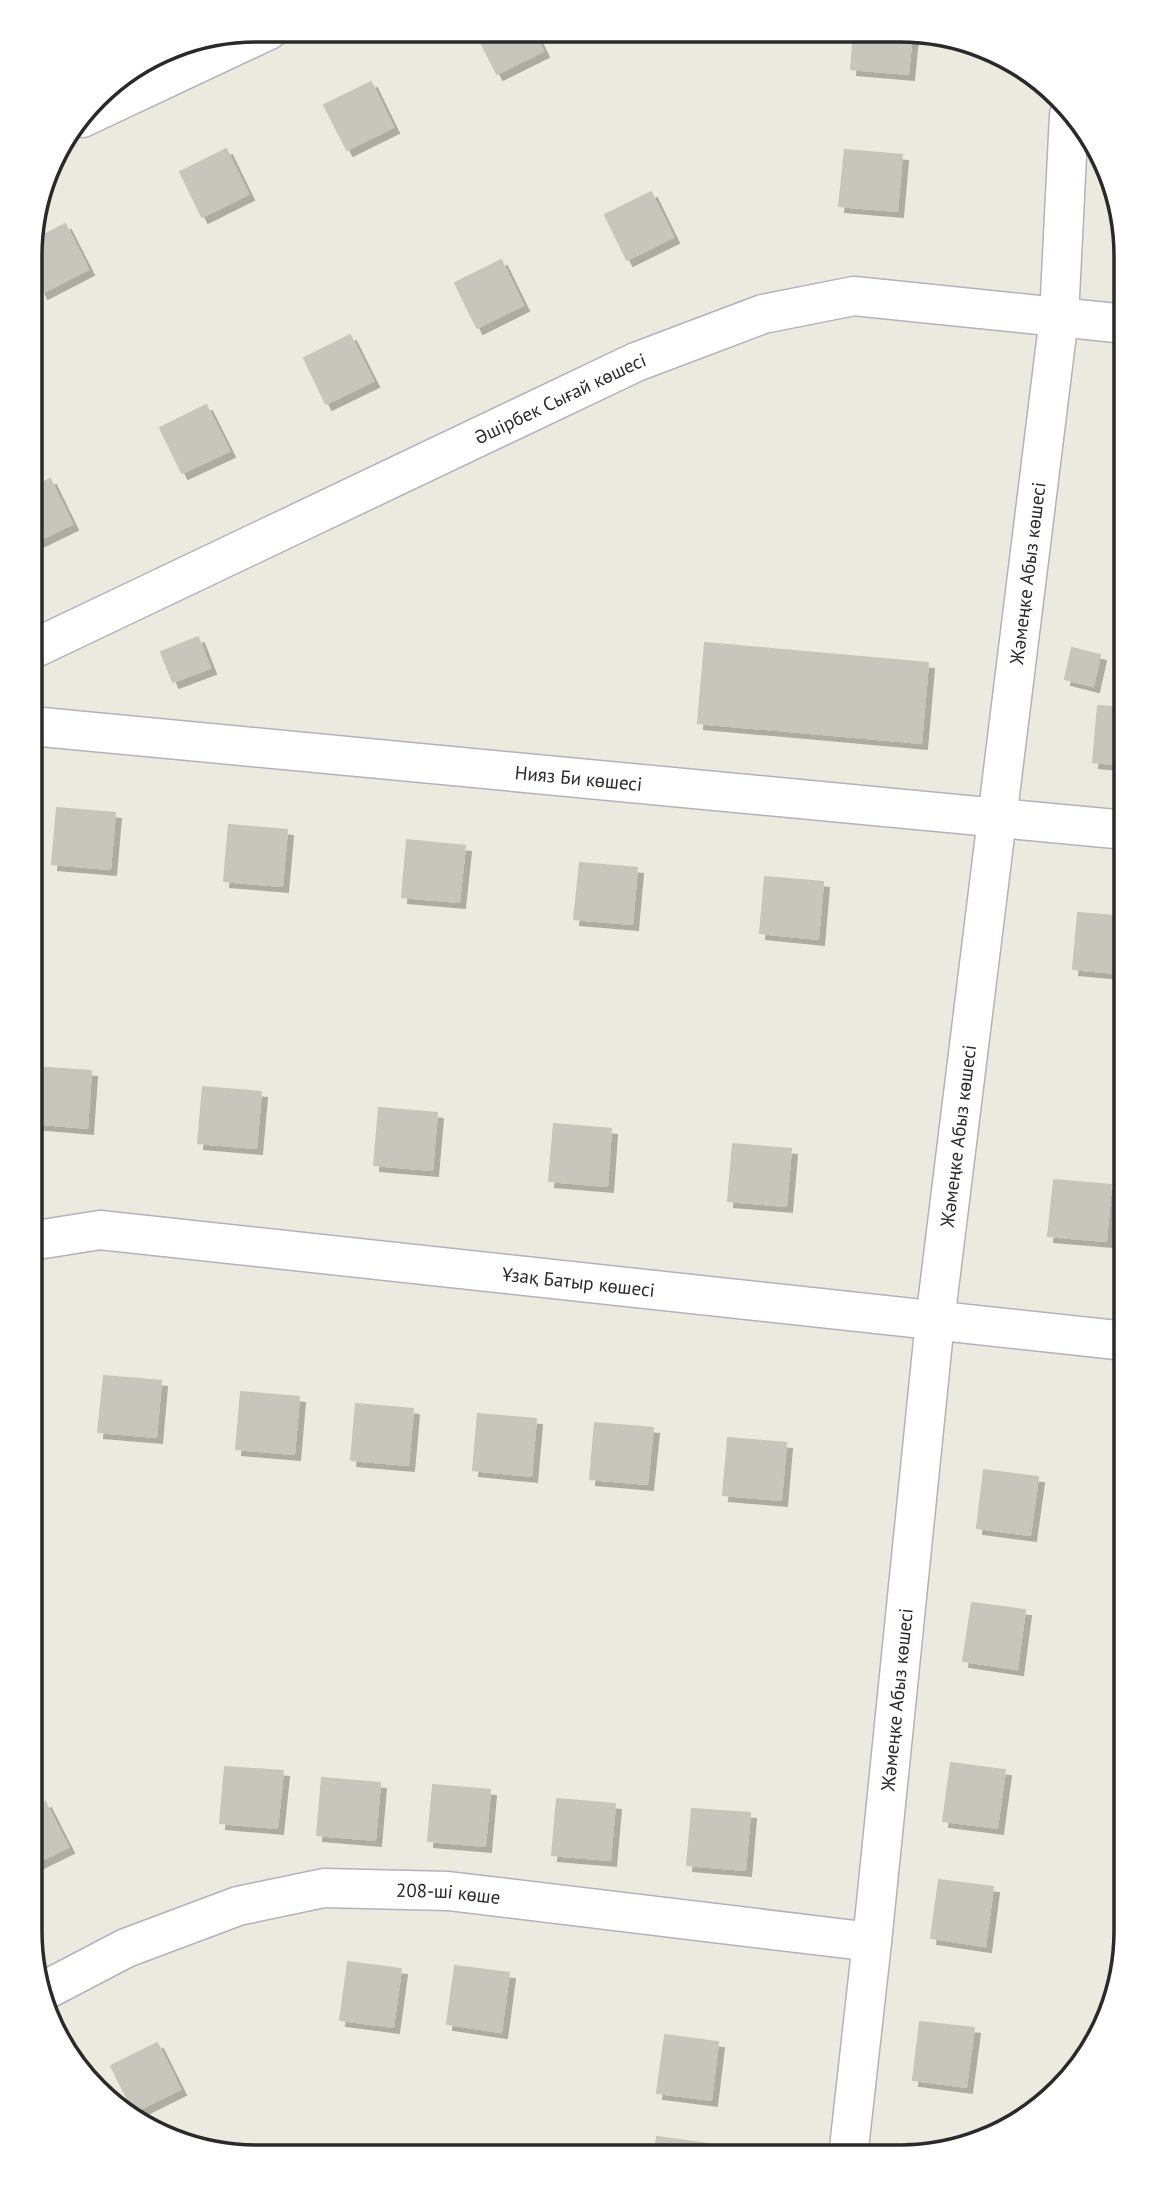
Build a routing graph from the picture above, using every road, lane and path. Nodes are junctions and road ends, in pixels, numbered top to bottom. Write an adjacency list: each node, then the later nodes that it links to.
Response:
1 (241, 43): 2 (street)
2 (102, 109)
3 (1069, 125): 4 (street, Жәмеңке Абыз көшесі)
4 (1059, 317): 5 (street, Әшірбек Сығай көшесі); 6 (street, Әшірбек Сығай көшесі); 8 (street, Жәмеңке Абыз көшесі)
5 (1114, 323)
6 (42, 645)
7 (42, 727): 8 (street, Нияз Би көшесі)
8 (999, 817): 9 (street, Нияз Би көшесі); 11 (street, Жәмеңке Абыз көшесі)
9 (1114, 829)
10 (42, 1239): 11 (street, Ұзақ Батыр көшесі)
11 (935, 1321): 12 (street, Ұзақ Батыр көшесі); 13 (street, Жәмеңке Абыз көшесі)
12 (1114, 1340)
13 (872, 1942): 14 (street, 208-ші көше); 15 (street, Жәмеңке Абыз көшесі)
14 (50, 1988)
15 (849, 2145)

